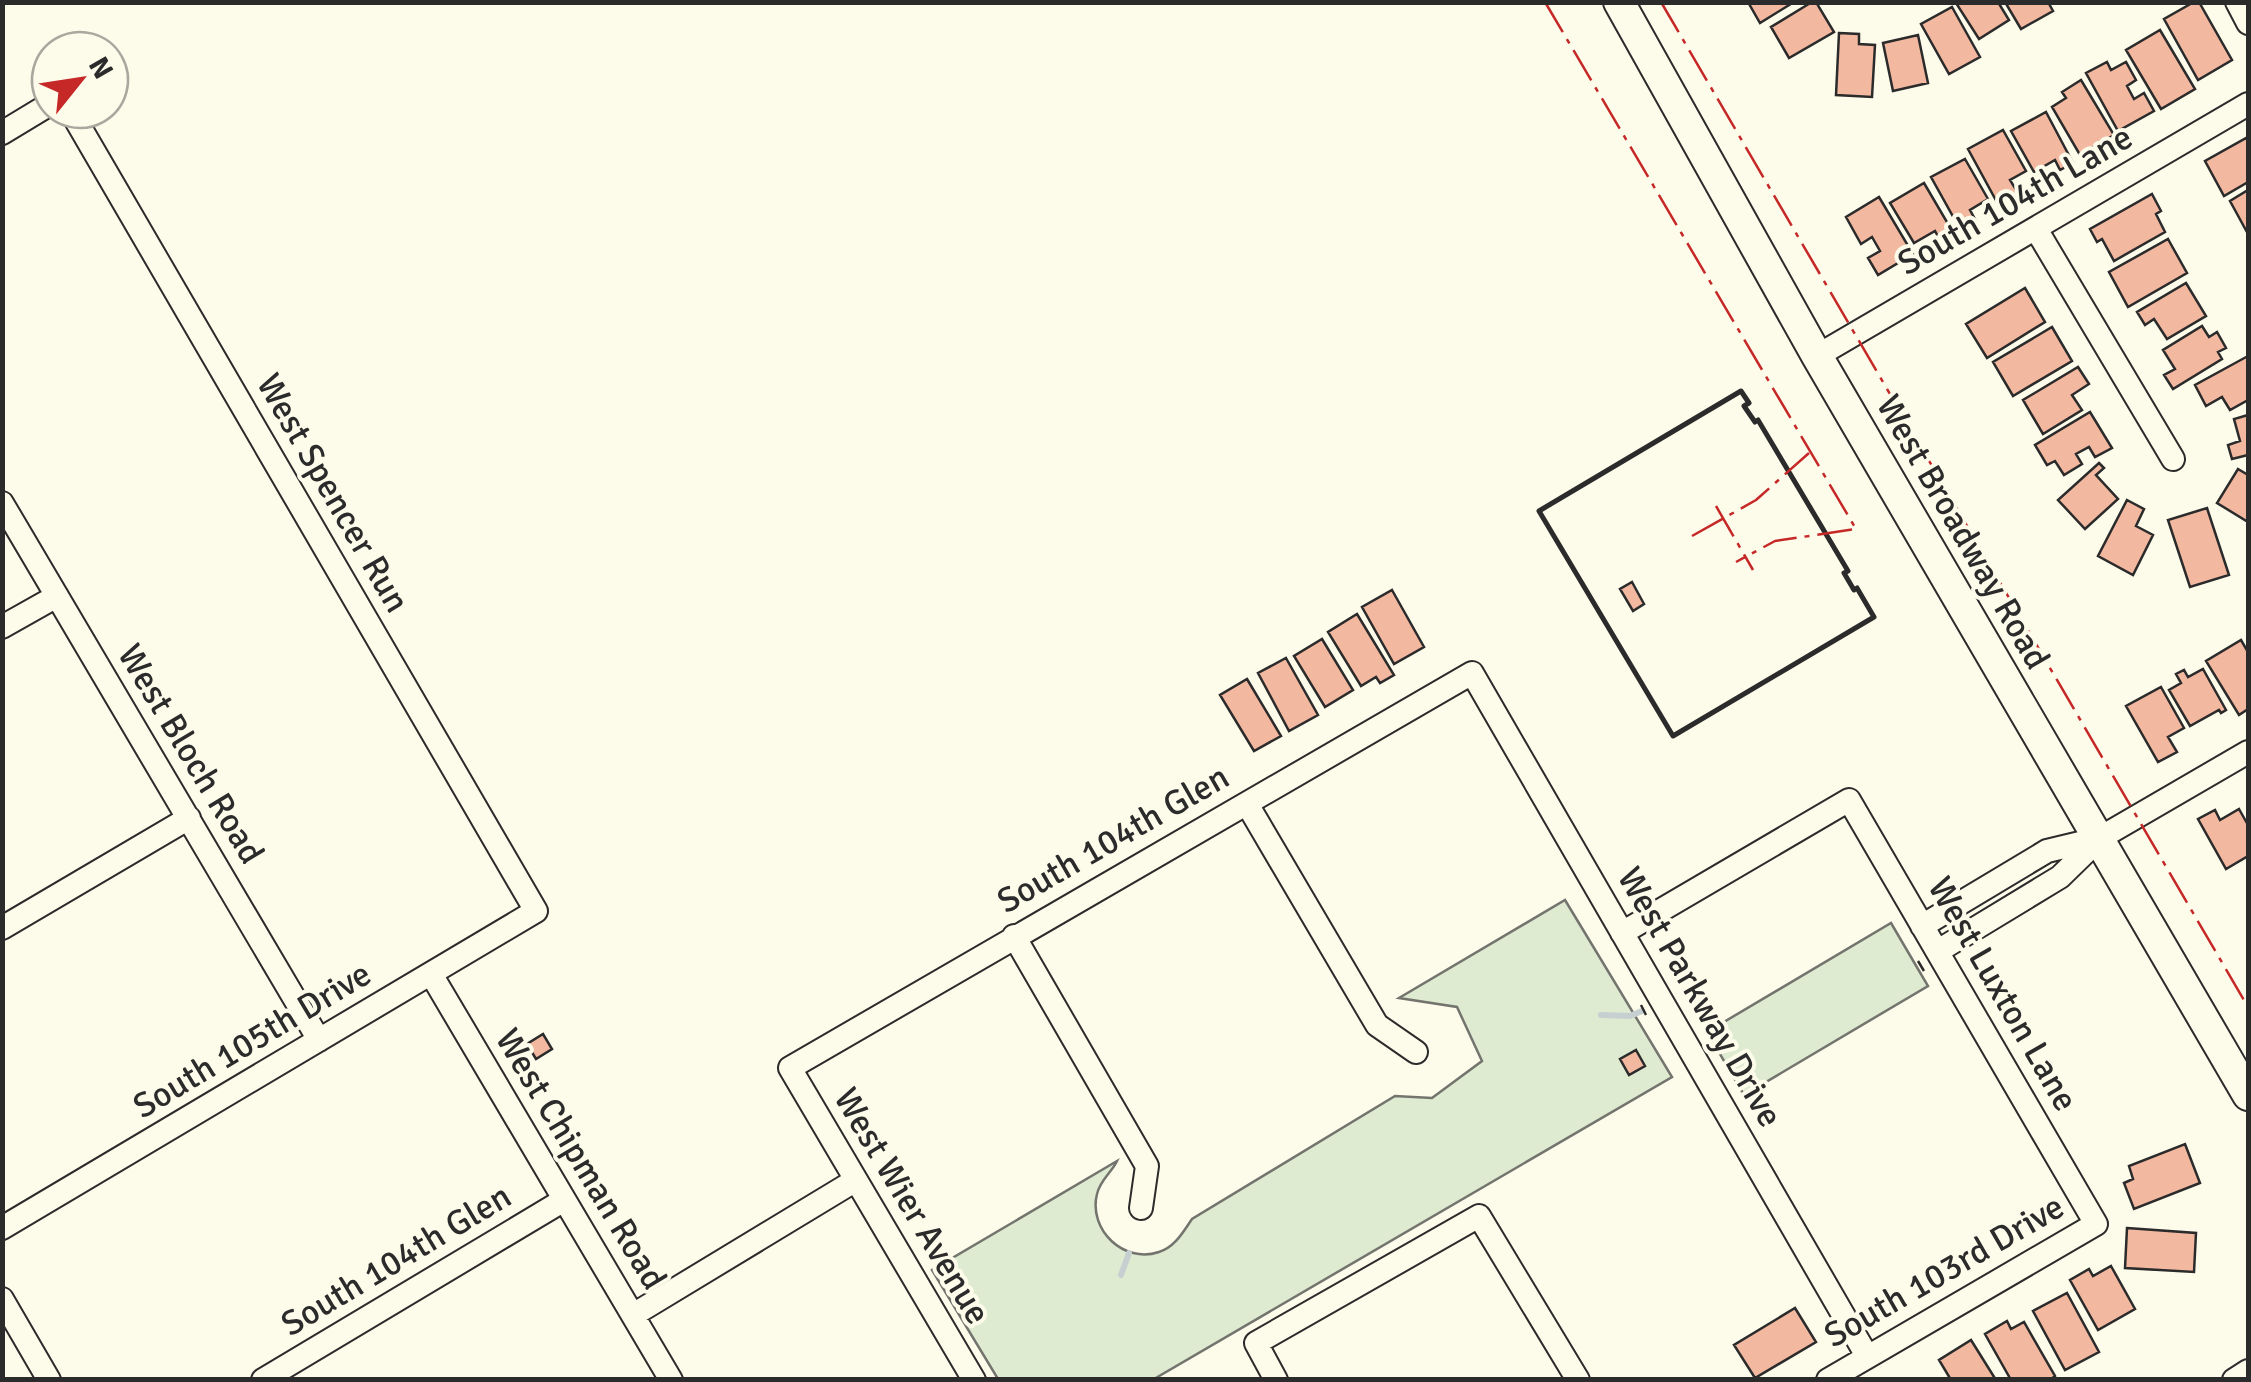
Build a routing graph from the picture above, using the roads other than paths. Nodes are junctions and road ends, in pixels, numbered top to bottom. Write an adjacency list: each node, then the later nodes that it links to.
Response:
1 (2236, 2): 3 (street)
2 (1626, 4): 9 (main road, West Broadway Road)
3 (2248, 23)
4 (2248, 104): 8 (street, South 104th Lane)
5 (30, 116): 7 (street)
6 (82, 130): 19 (street, West Spencer Run)
7 (2, 132)
8 (2036, 229): 9 (street, South 104th Lane); 10 (street)
9 (1817, 356): 18 (main road, West Broadway Road)
10 (2173, 459)
11 (2, 504): 12 (street, West Bloch Road)
12 (57, 596): 13 (street); 17 (street, West Bloch Road)
13 (2, 627)
14 (1472, 674): 16 (street, South 104th Glen); 22 (street, West Parkway Drive)
15 (2248, 752): 18 (street)
16 (1247, 804): 23 (street, South 104th Glen); 27 (street)
17 (189, 818): 21 (street); 26 (street, West Bloch Road)
18 (2100, 838): 20 (street); 24 (street); 29 (main road, West Broadway Road)
19 (536, 911): 25 (street, South 105th Drive)
20 (1922, 926): 22 (street, West Luxton Lane); 24 (street, West Luxton Lane)
21 (2, 928)
22 (1622, 933): 37 (street, West Parkway Drive)
23 (1014, 936): 28 (street, South 104th Glen); 32 (street)
24 (1938, 951): 33 (street, West Luxton Lane)
25 (430, 974): 26 (street, South 105th Drive); 31 (street, West Chipman Road)
26 (320, 1040): 34 (street, South 105th Drive)
27 (1416, 1052)
28 (790, 1068): 30 (street, West Wier Avenue)
29 (2248, 1095)
30 (856, 1180): 36 (street); 42 (street, West Wier Avenue)
31 (564, 1200): 36 (street, West Chipman Road); 40 (street, South 104th Glen)
32 (1142, 1208)
33 (2096, 1224): 37 (street, South 103rd Drive)
34 (2, 1228)
35 (2, 1299): 39 (street)
36 (633, 1316): 41 (street, West Chipman Road)
37 (1867, 1356): 45 (street, South 103rd Drive)
38 (2248, 1371): 46 (street)
39 (49, 1380)
40 (263, 1380)
41 (671, 1380)
42 (974, 1380)
43 (1276, 1380): 44 (street)
44 (1578, 1380)
45 (1828, 1380)
46 (2234, 1380)

